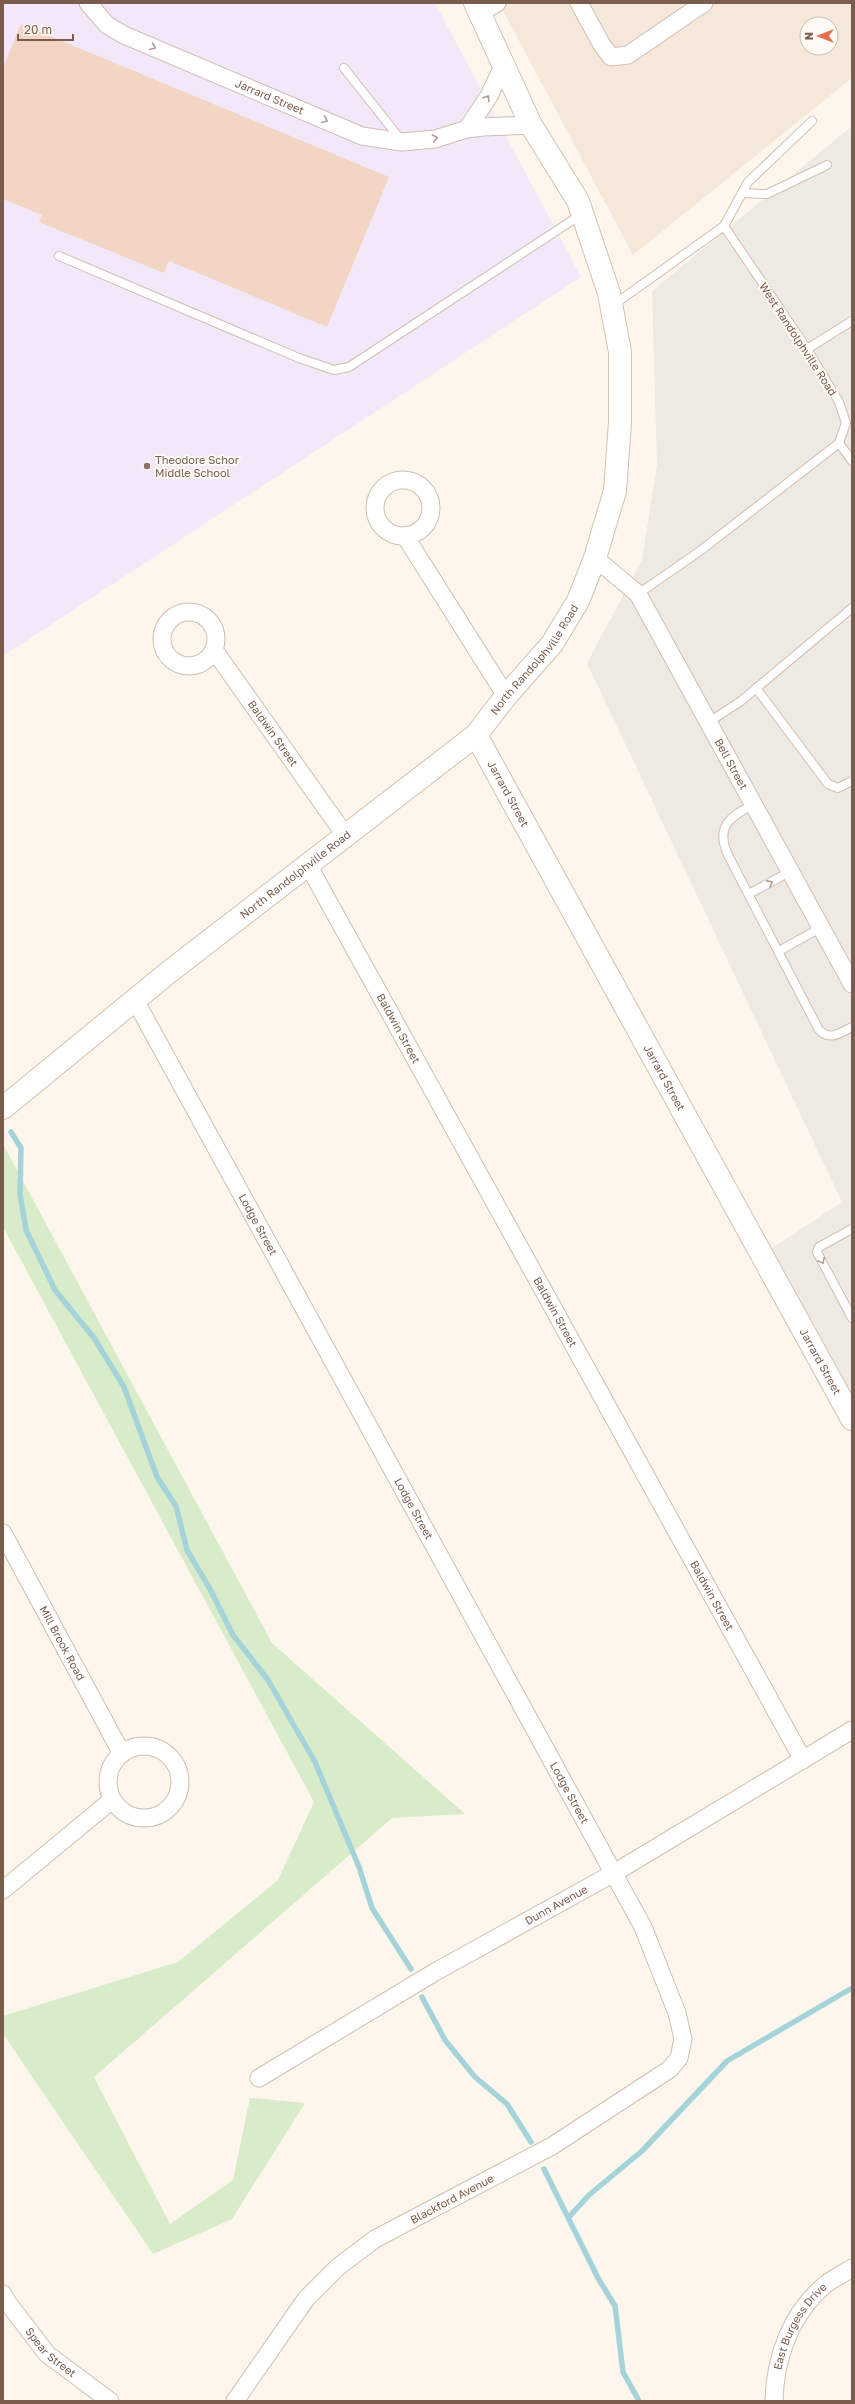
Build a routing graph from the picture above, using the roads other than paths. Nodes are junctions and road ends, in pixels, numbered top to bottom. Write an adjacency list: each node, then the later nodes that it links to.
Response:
1 (88, 3): 10 (street, Jarrard Street, one-way to 10)
2 (579, 3): 3 (street)
3 (704, 3)
4 (484, 6): 5 (street, North Randolphville Road)
5 (503, 66): 8 (street, North Randolphville Road); 9 (street, one-way to 5)
6 (344, 68): 10 (lane)
7 (812, 121): 12 (lane)
8 (531, 125): 9 (street, Jarrard Street); 13 (street, North Randolphville Road)
9 (467, 129): 10 (street, Jarrard Street, one-way to 9)
10 (402, 142)
11 (827, 165): 12 (lane)
12 (742, 193): 14 (lane)
13 (582, 213): 15 (lane); 16 (street, North Randolphville Road)
14 (724, 226): 16 (lane); 18 (lane, West Randolphville Road)
15 (59, 256)
16 (612, 306): 23 (street, North Randolphville Road)
17 (852, 321): 18 (lane)
18 (807, 349): 19 (lane, West Randolphville Road)
19 (849, 422): 20 (lane, West Randolphville Road)
20 (839, 443): 21 (lane); 24 (lane)
21 (852, 461)
22 (405, 536): 28 (street)
23 (595, 558): 24 (street, Bell Street); 28 (street, North Randolphville Road)
24 (638, 594): 29 (street, Bell Street)
25 (852, 608): 27 (lane)
26 (214, 650): 33 (street, Baldwin Street)
27 (756, 688): 29 (lane); 31 (lane)
28 (506, 696): 30 (street, North Randolphville Road)
29 (709, 722): 32 (street, Bell Street)
30 (476, 735): 33 (street, North Randolphville Road); 46 (street, Jarrard Street)
31 (852, 781)
32 (754, 804): 35 (street, Bell Street); 36 (lane)
33 (345, 836): 34 (street, North Randolphville Road)
34 (307, 864): 41 (street, North Randolphville Road); 50 (street, Baldwin Street)
35 (791, 871): 36 (lane, one-way to 35); 37 (street, Bell Street)
36 (749, 894): 38 (lane)
37 (822, 927): 38 (lane); 39 (street, Bell Street)
38 (779, 951): 42 (lane)
39 (848, 963): 40 (street, Bell Street)
40 (852, 984)
41 (135, 1000): 43 (street, North Randolphville Road); 52 (street, Lodge Street)
42 (852, 1027)
43 (3, 1108)
44 (852, 1229): 45 (lane, one-way to 45)
45 (852, 1318)
46 (852, 1419)
47 (3, 1533): 49 (street, Mill Brook Road)
48 (852, 1730): 50 (street, Dunn Avenue)
49 (122, 1754): 51 (street); 51 (street)
50 (803, 1760): 52 (street, Dunn Avenue)
51 (112, 1800): 53 (street)
52 (614, 1873): 54 (street, Lodge Street); 55 (street, Dunn Avenue)
53 (3, 1890)
54 (680, 2024): 59 (street, Blackford Avenue)
55 (259, 2078)
56 (852, 2268): 60 (street, East Burgess Drive)
57 (3, 2294): 58 (street, Spear Street)
58 (110, 2401)
59 (235, 2401)
60 (774, 2401)

